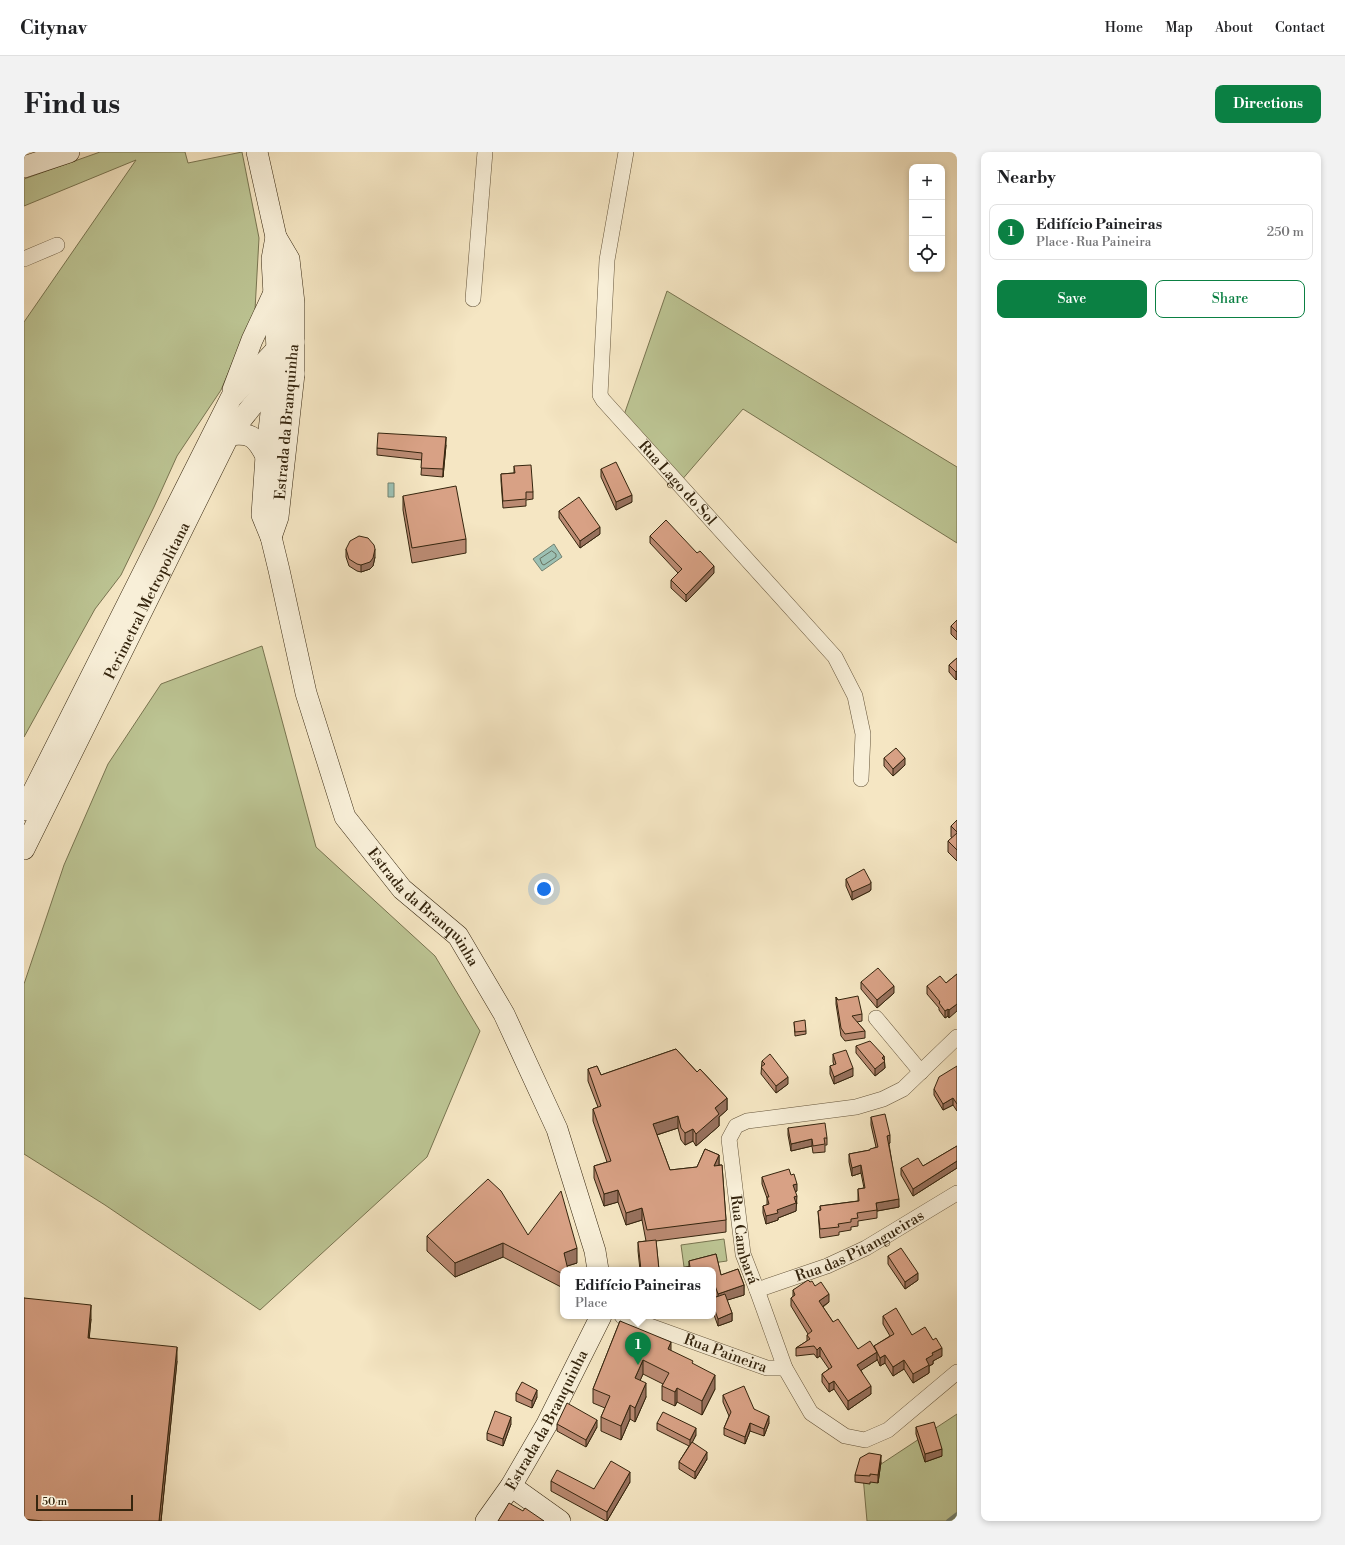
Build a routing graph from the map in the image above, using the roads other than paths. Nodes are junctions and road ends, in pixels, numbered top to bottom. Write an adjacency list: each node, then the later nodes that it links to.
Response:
1 (69, 152): 5 (main road)
2 (485, 152): 10 (street)
3 (626, 152): 17 (street, Rua Lago do Sol)
4 (261, 158): 6 (main road, Estrada da Branquinha)
5 (24, 167)
6 (276, 237): 9 (main road, Estrada da Branquinha); 11 (main road, Estrada da Branquinha)
7 (57, 246): 8 (street)
8 (24, 259)
9 (274, 290): 11 (main road, Estrada da Branquinha); 13 (main road)
10 (473, 299)
11 (286, 346): 12 (main road, Estrada da Branquinha); 13 (main road, Perimetral Metropolitana)
12 (284, 377): 14 (main road, Perimetral Metropolitana); 15 (main road, Estrada da Branquinha); 16 (main road, Estrada da Branquinha)
13 (231, 398): 18 (main road, Perimetral Metropolitana)
14 (229, 435): 15 (main road); 19 (main road, Perimetral Metropolitana)
15 (266, 456): 16 (main road, Estrada da Branquinha)
16 (271, 537): 24 (main road, Estrada da Branquinha)
17 (861, 778)
18 (24, 810)
19 (24, 849)
20 (876, 1018): 22 (street)
21 (957, 1037): 22 (street, Rua Cambará)
22 (921, 1072): 25 (street, Rua Cambará)
23 (957, 1193): 25 (street, Rua das Pitangueiras)
24 (598, 1267)
25 (757, 1290): 28 (street, Rua Cambará)
26 (600, 1319): 30 (main road, Estrada da Branquinha)
27 (630, 1319): 28 (street, Rua Paineira)
28 (785, 1368): 29 (street, Rua Cambará)
29 (957, 1372)
30 (511, 1486): 31 (main road, Estrada da Branquinha); 32 (main road)
31 (486, 1521)
32 (560, 1521)

